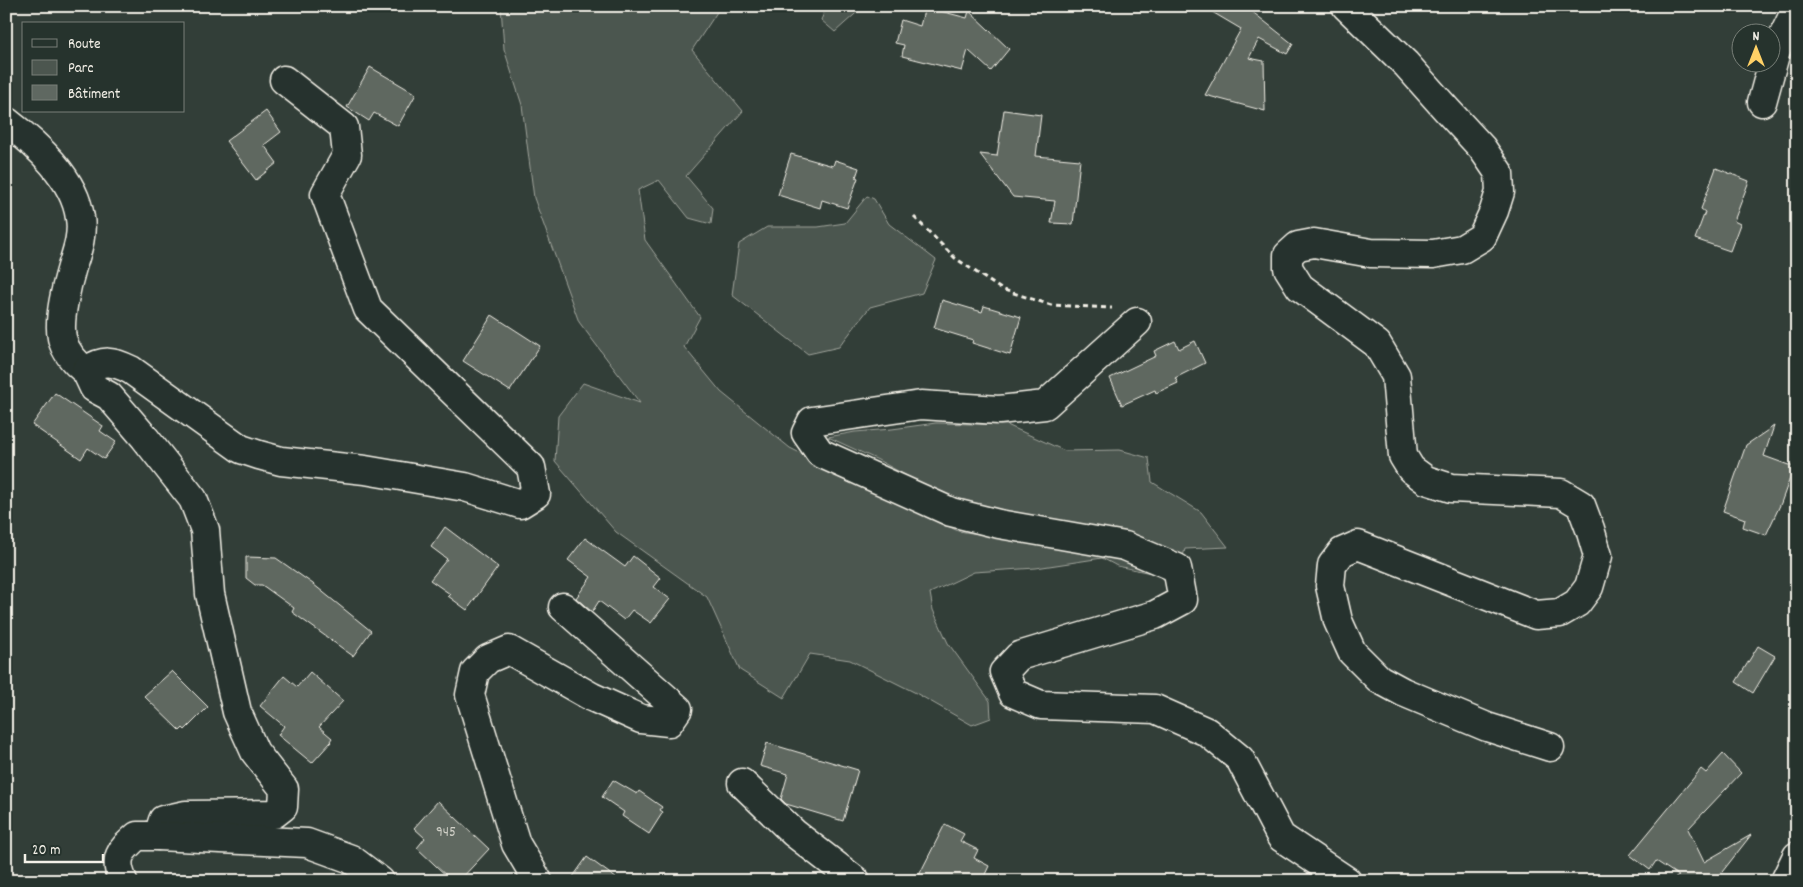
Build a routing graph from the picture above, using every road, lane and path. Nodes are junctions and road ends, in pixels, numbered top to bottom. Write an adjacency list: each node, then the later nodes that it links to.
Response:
1 (1346, 6): 10 (street)
2 (1797, 8): 4 (street)
3 (284, 80): 8 (street)
4 (1762, 102)
5 (6, 121): 8 (street)
6 (914, 217): 7 (path)
7 (1137, 322): 18 (street)
8 (86, 371): 12 (street)
9 (563, 607): 16 (street)
10 (1550, 747)
11 (742, 783): 17 (street)
12 (158, 836): 14 (street); 15 (street)
13 (1797, 856): 19 (street)
14 (123, 881)
15 (380, 881)
16 (538, 881)
17 (856, 881)
18 (1347, 881)
19 (1785, 881)

